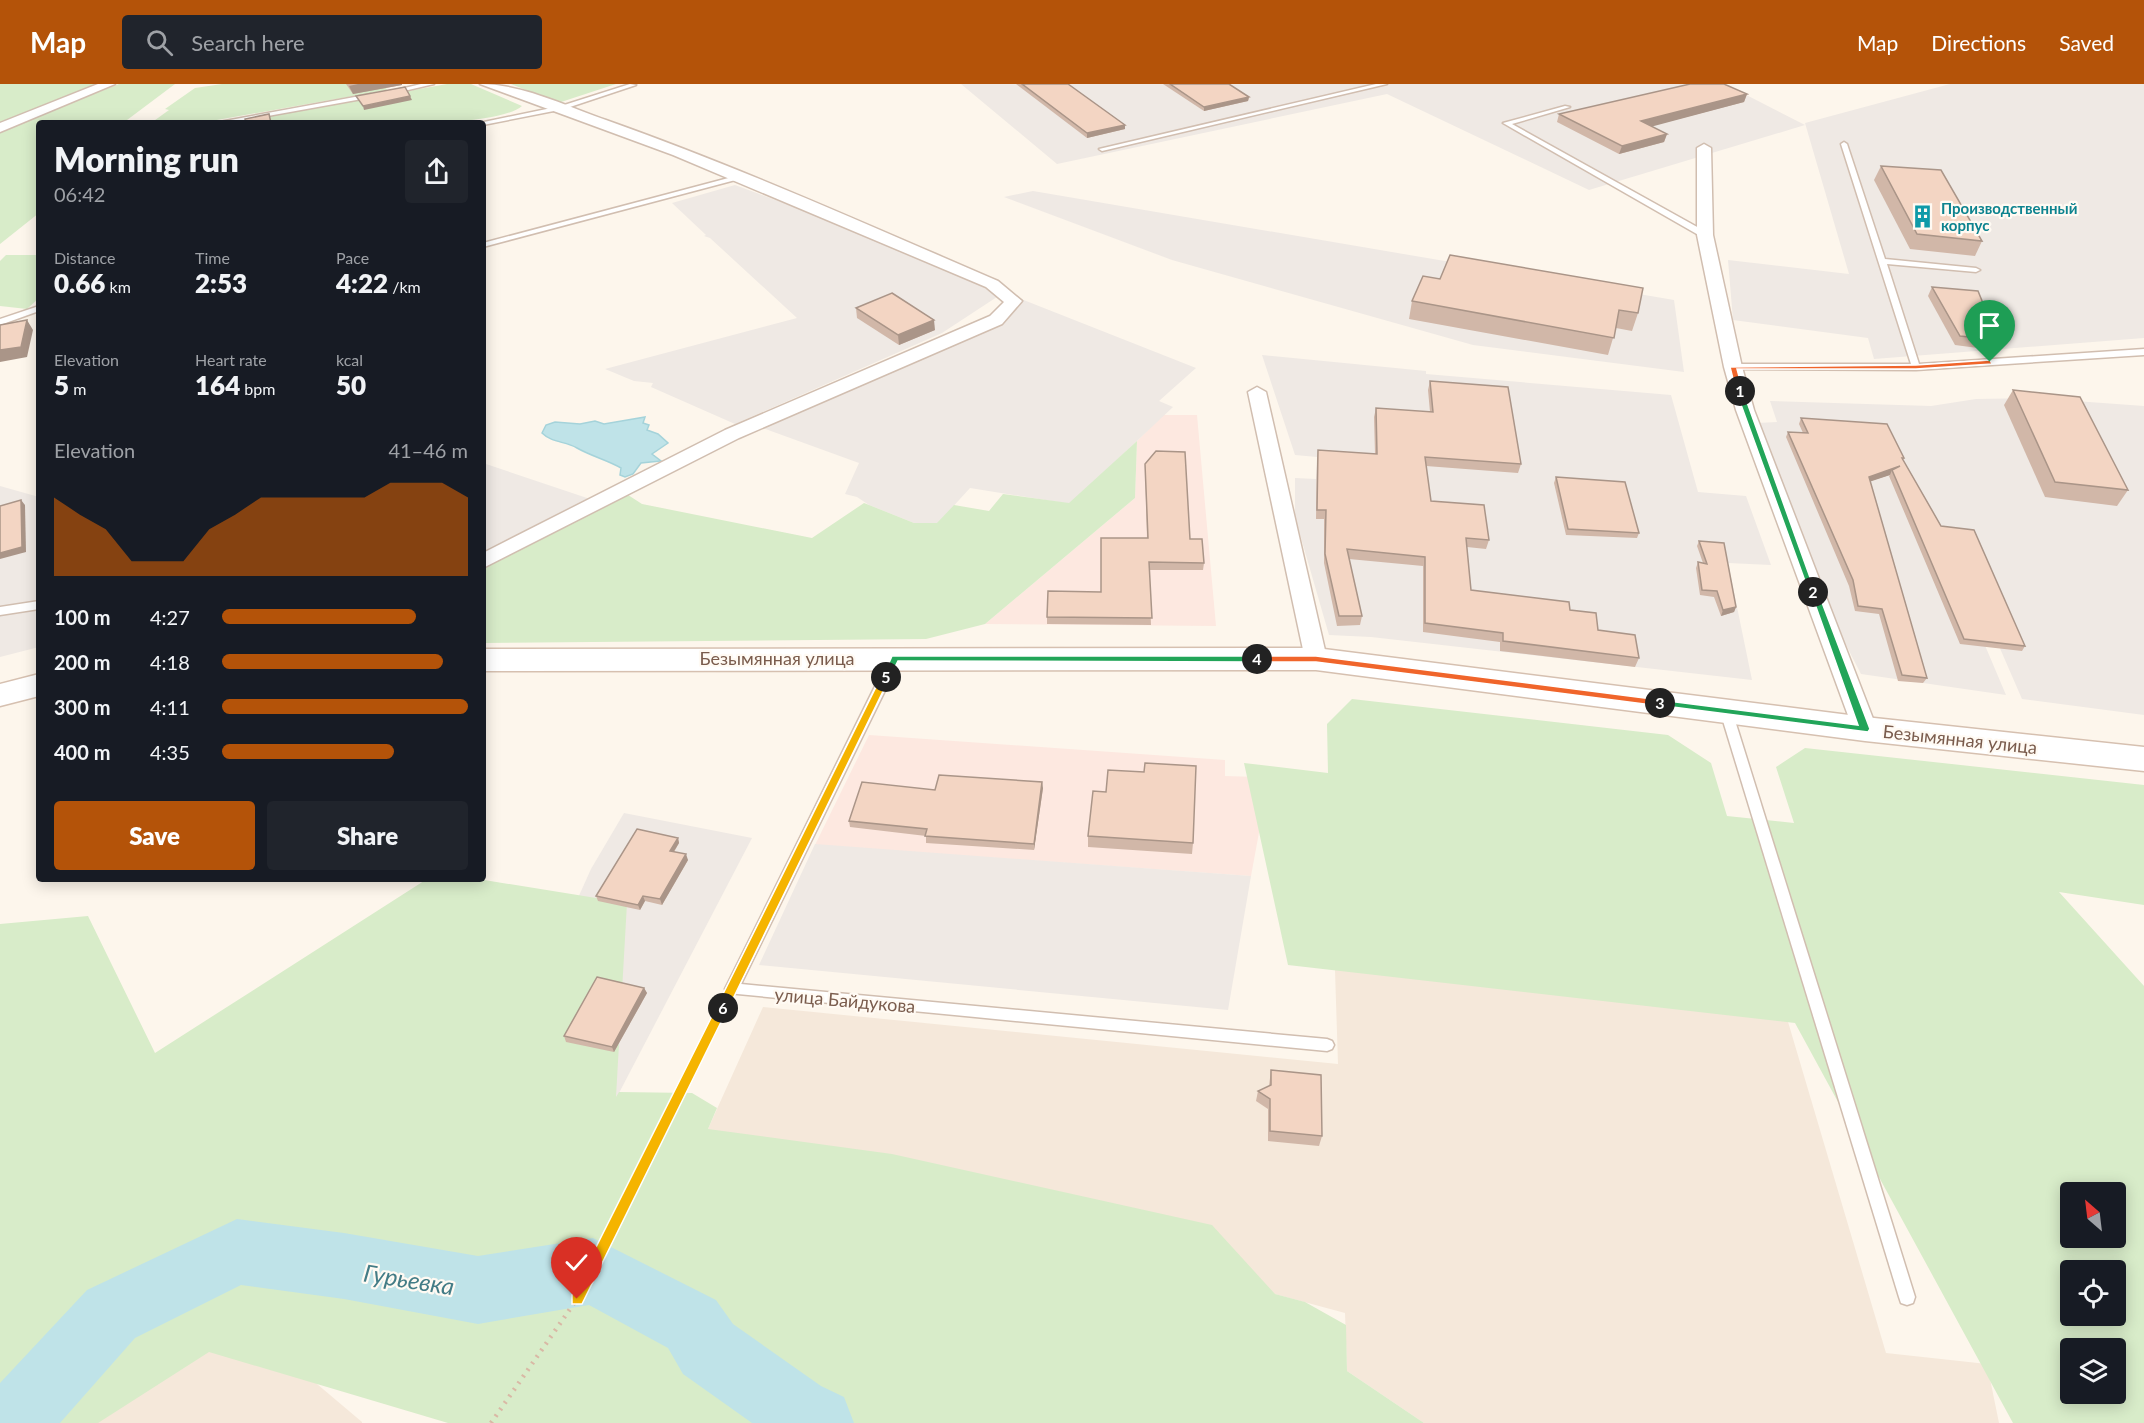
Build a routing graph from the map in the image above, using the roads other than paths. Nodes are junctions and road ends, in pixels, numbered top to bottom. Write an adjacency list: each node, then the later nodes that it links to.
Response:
1 (109, 84): 10 (street)
2 (431, 84): 8 (lane)
3 (486, 84): 6 (street)
4 (1384, 84): 13 (lane)
5 (633, 85): 6 (lane)
6 (562, 108): 9 (lane); 14 (street)
7 (1566, 108): 15 (lane)
8 (233, 120)
9 (486, 122)
10 (0, 128)
11 (1844, 144): 17 (lane)
12 (1704, 148): 15 (street)
13 (1102, 149)
14 (739, 178): 16 (lane); 25 (street)
15 (1705, 236): 22 (street)
16 (486, 244)
17 (1882, 261): 18 (lane); 23 (lane)
18 (1976, 270)
19 (36, 309): 20 (lane)
20 (0, 322)
21 (2144, 352): 23 (lane)
22 (1733, 367): 23 (lane); 34 (street)
23 (1916, 367)
24 (1257, 392): 29 (street)
25 (486, 559)
26 (36, 605): 27 (lane)
27 (0, 611)
28 (895, 658): 29 (main road, Безымянная улица); 30 (main road, Безымянная улица); 36 (lane, улица Байдукова)
29 (1316, 659): 33 (main road, Безымянная улица)
30 (486, 660)
31 (36, 686): 32 (main road)
32 (0, 695)
33 (1726, 711): 34 (main road, Безымянная улица); 37 (lane)
34 (1865, 729): 35 (main road, Безымянная улица)
35 (2144, 759)
36 (1327, 1045)
37 (1907, 1297)

